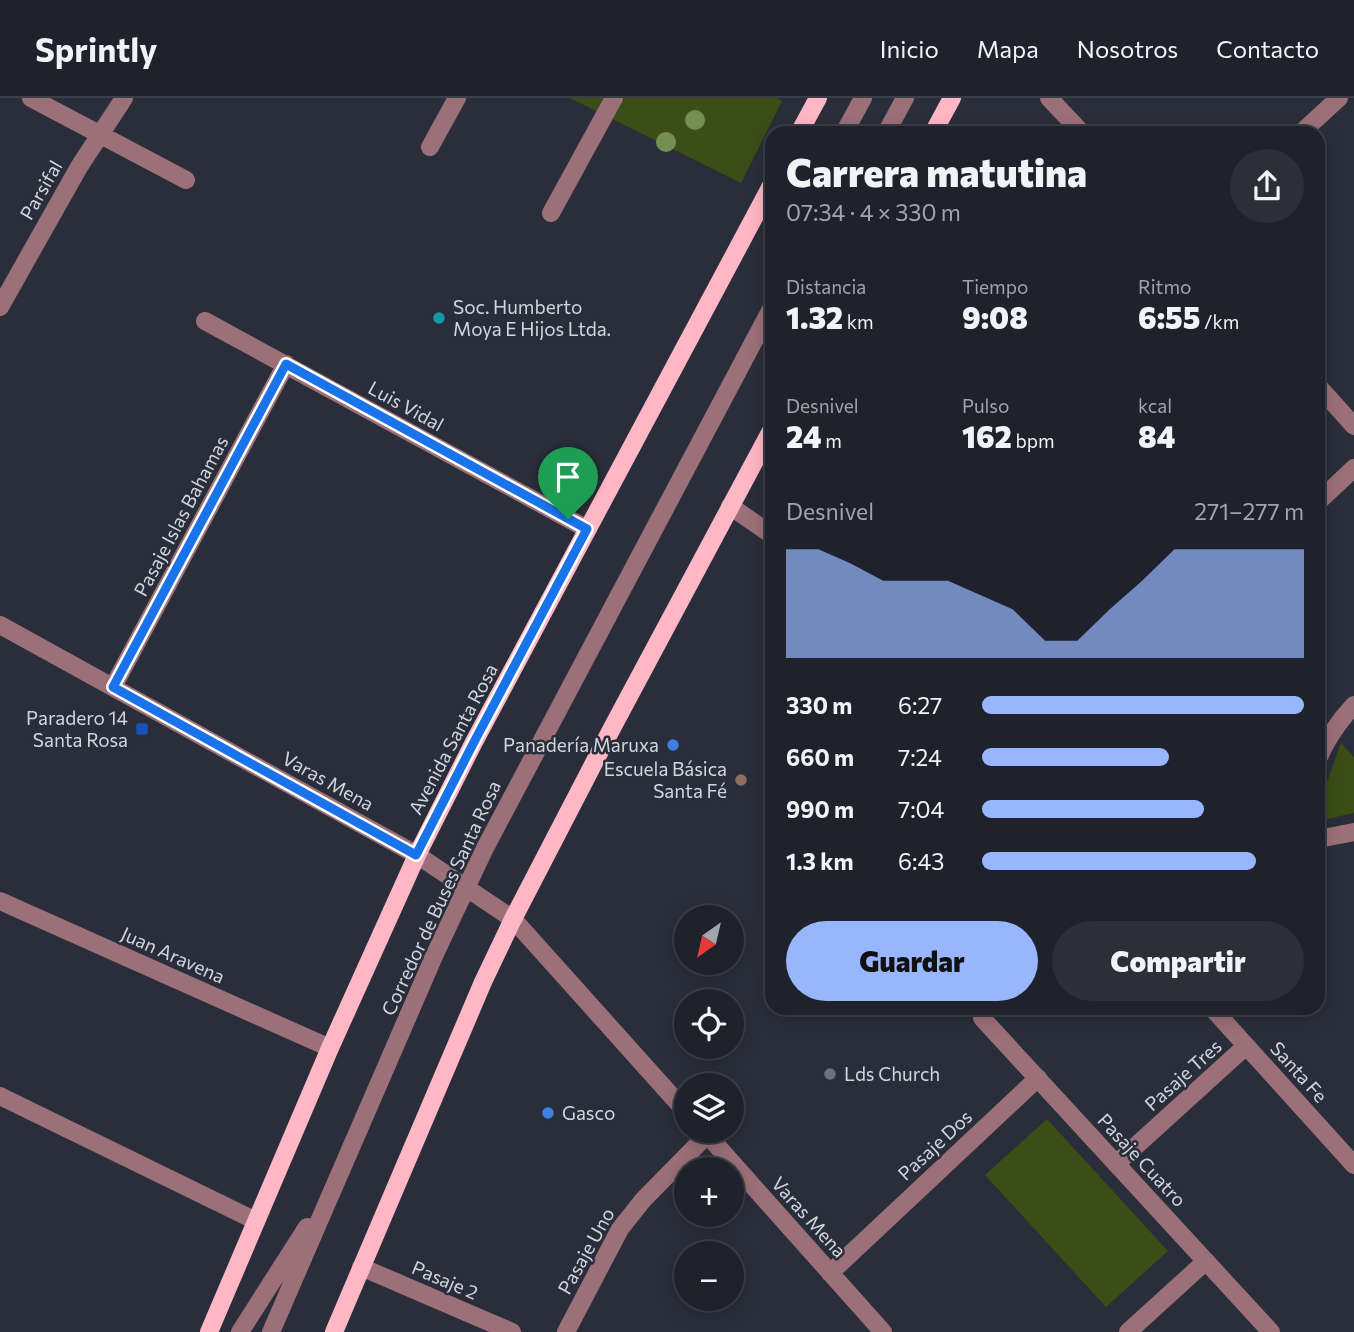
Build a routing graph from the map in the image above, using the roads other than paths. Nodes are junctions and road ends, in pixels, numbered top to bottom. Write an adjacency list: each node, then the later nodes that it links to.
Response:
1 (31, 98): 17 (street)
2 (124, 98): 17 (street, Parsifal)
3 (457, 98): 18 (street)
4 (614, 98): 21 (street)
5 (863, 98): 12 (street)
6 (905, 98): 13 (street)
7 (952, 98): 14 (main road)
8 (1049, 98): 15 (street)
9 (1339, 98): 16 (street)
10 (814, 99): 11 (main road)
11 (802, 126)
12 (848, 126)
13 (890, 126)
14 (937, 126)
15 (1075, 126)
16 (1309, 126)
17 (99, 135): 19 (street); 22 (street, Parsifal)
18 (430, 147)
19 (186, 180)
20 (765, 197): 32 (main road, Avenida Santa Rosa)
21 (551, 213)
22 (0, 307)
23 (765, 320): 41 (street, Corredor de Buses Santa Rosa)
24 (205, 321): 25 (street, Luis Vidal)
25 (286, 364): 32 (street, Luis Vidal); 35 (street, Pasaje Islas Bahamas)
26 (1325, 394): 27 (street)
27 (1354, 425)
28 (765, 442): 31 (main road)
29 (1354, 468): 30 (street)
30 (1325, 495)
31 (730, 506): 33 (street); 43 (main road)
32 (587, 529): 40 (main road, Avenida Santa Rosa)
33 (765, 530)
34 (0, 625): 35 (street, Varas Mena)
35 (113, 687): 40 (street, Varas Mena)
36 (1354, 705): 37 (street)
37 (1325, 743)
38 (1354, 832): 39 (street)
39 (1325, 838)
40 (416, 855): 41 (street, Varas Mena); 47 (main road, Avenida Santa Rosa)
41 (466, 886): 43 (street, Varas Mena); 55 (street, Corredor de Buses Santa Rosa)
42 (0, 901): 47 (street, Juan Aravena)
43 (513, 919): 50 (street, Varas Mena); 58 (main road)
44 (1218, 1015): 46 (street, Santa Fe)
45 (982, 1018): 48 (street, Pasaje Cuatro)
46 (1246, 1046): 53 (street, Pasaje Tres); 54 (street, Santa Fe)
47 (330, 1048): 56 (main road, Avenida Santa Rosa)
48 (1038, 1078): 53 (street, Pasaje Cuatro); 59 (street, Pasaje Dos)
49 (0, 1096): 56 (street)
50 (674, 1099)
51 (696, 1143): 65 (street, Pasaje Uno)
52 (714, 1143): 59 (street, Varas Mena)
53 (1116, 1164): 57 (street, Pasaje Cuatro)
54 (1354, 1165)
55 (335, 1183): 61 (street); 62 (street, Corredor de Buses Santa Rosa)
56 (256, 1221): 60 (main road, Avenida Santa Rosa)
57 (1206, 1261): 67 (street); 68 (street, Pasaje Cuatro)
58 (361, 1267): 63 (main road); 64 (street, Pasaje 2)
59 (830, 1273): 66 (street, Varas Mena)
60 (209, 1332)
61 (240, 1332)
62 (271, 1332)
63 (334, 1332)
64 (512, 1332)
65 (566, 1332)
66 (883, 1332)
67 (1128, 1332)
68 (1270, 1332)

